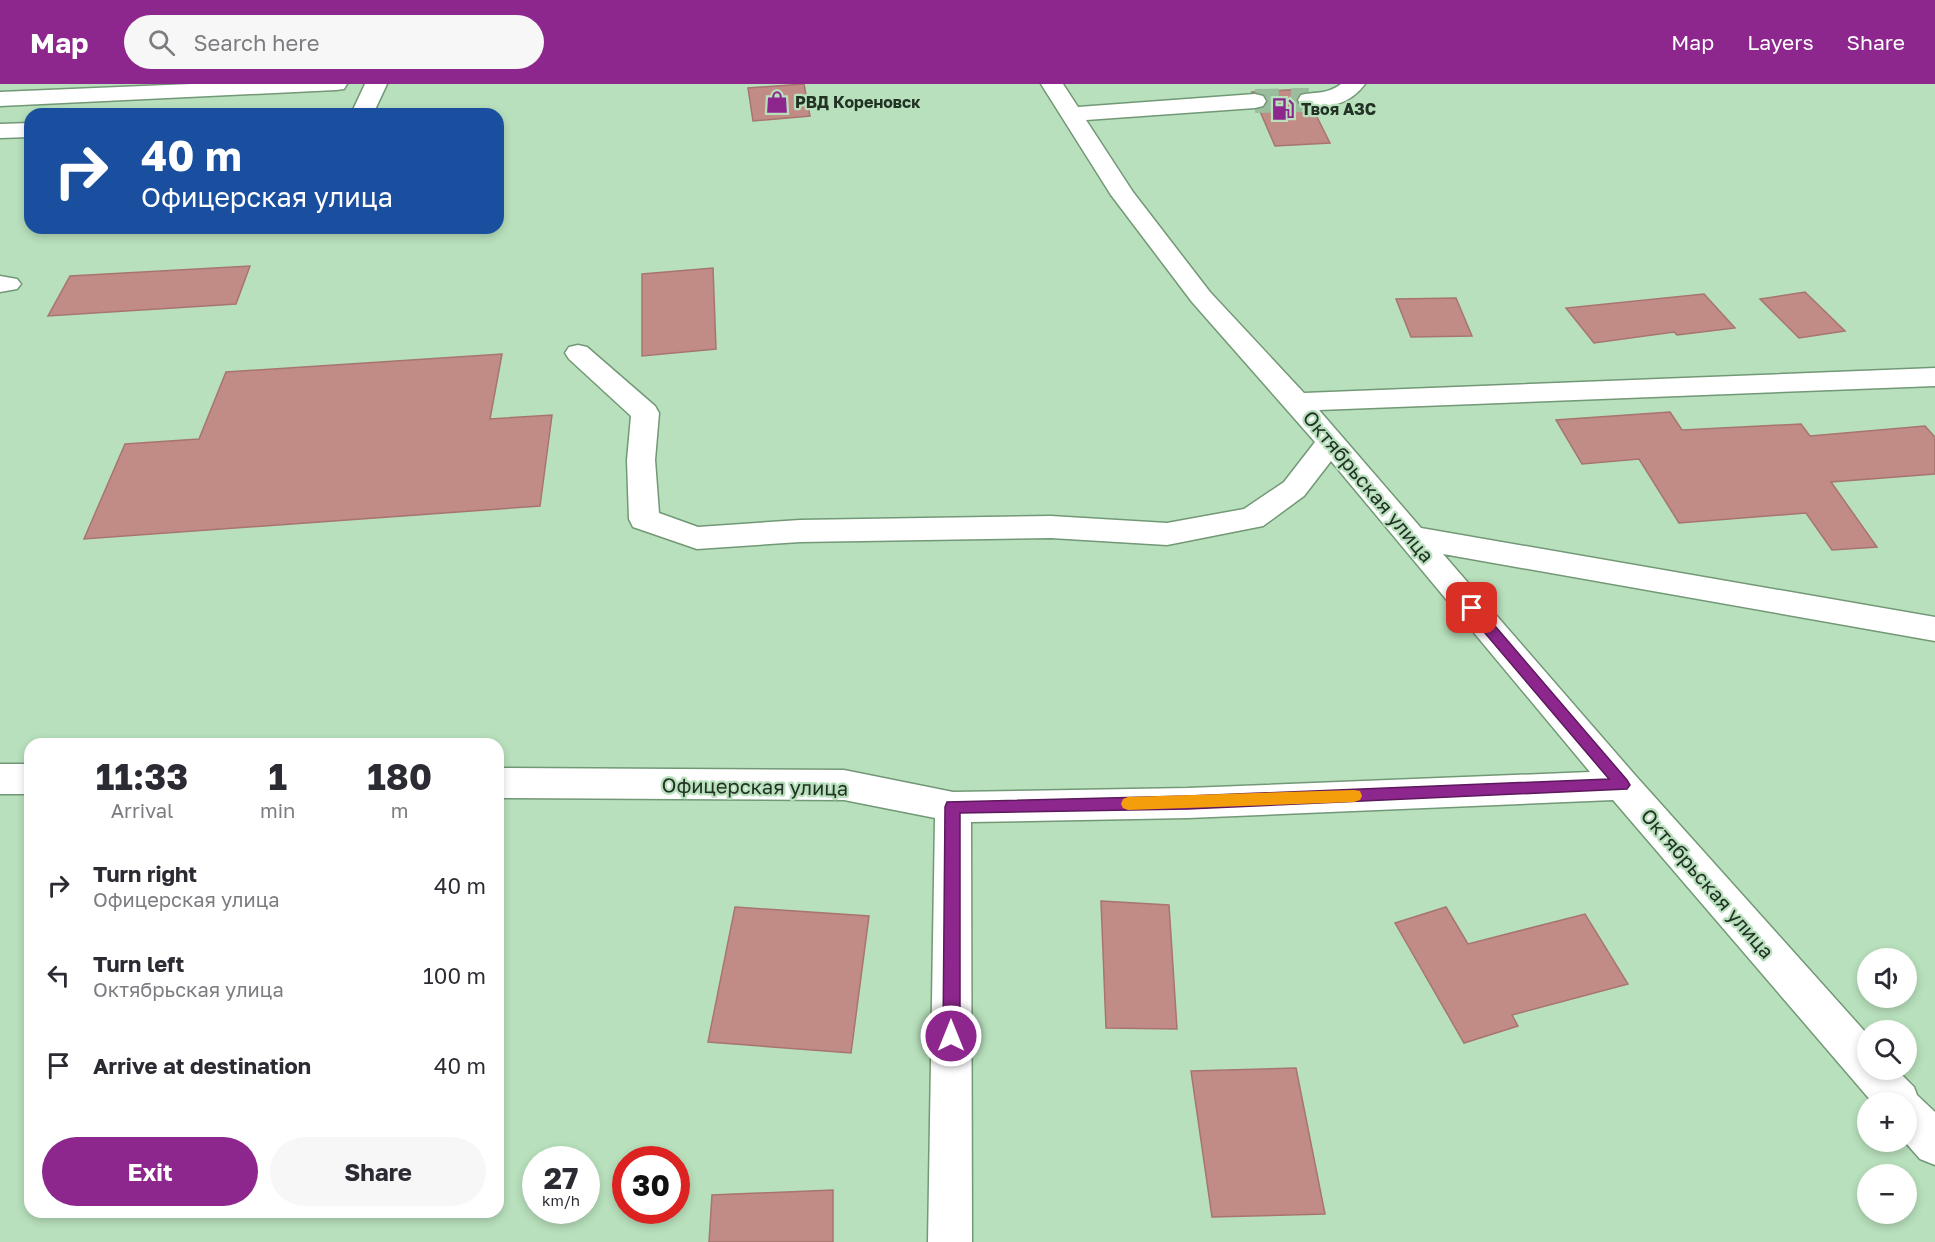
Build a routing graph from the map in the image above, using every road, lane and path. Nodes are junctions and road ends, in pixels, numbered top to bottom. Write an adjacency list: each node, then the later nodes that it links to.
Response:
1 (336, 84): 5 (street)
2 (376, 84): 8 (street)
3 (1052, 84): 9 (street, Октябрьская улица)
4 (1354, 84): 6 (street)
5 (0, 99)
6 (1309, 100)
7 (1255, 101): 9 (street)
8 (365, 108)
9 (1071, 114): 14 (street, Октябрьская улица)
10 (24, 130): 11 (street)
11 (0, 131)
12 (578, 353): 15 (street)
13 (1935, 377): 14 (street)
14 (1297, 402): 15 (street, Октябрьская улица)
15 (1331, 442): 16 (street, Октябрьская улица)
16 (1412, 537): 17 (street); 21 (street, Октябрьская улица)
17 (1935, 629)
18 (0, 779): 19 (street)
19 (24, 779)
20 (504, 783): 22 (street, Офицерская улица)
21 (1622, 785): 22 (street, Офицерская улица); 23 (street, Октябрьская улица)
22 (953, 807): 28 (street)
23 (1857, 1054)
24 (1880, 1080): 25 (street, Октябрьская улица)
25 (1890, 1092)
26 (1917, 1124): 27 (street)
27 (1935, 1144)
28 (950, 1242)

